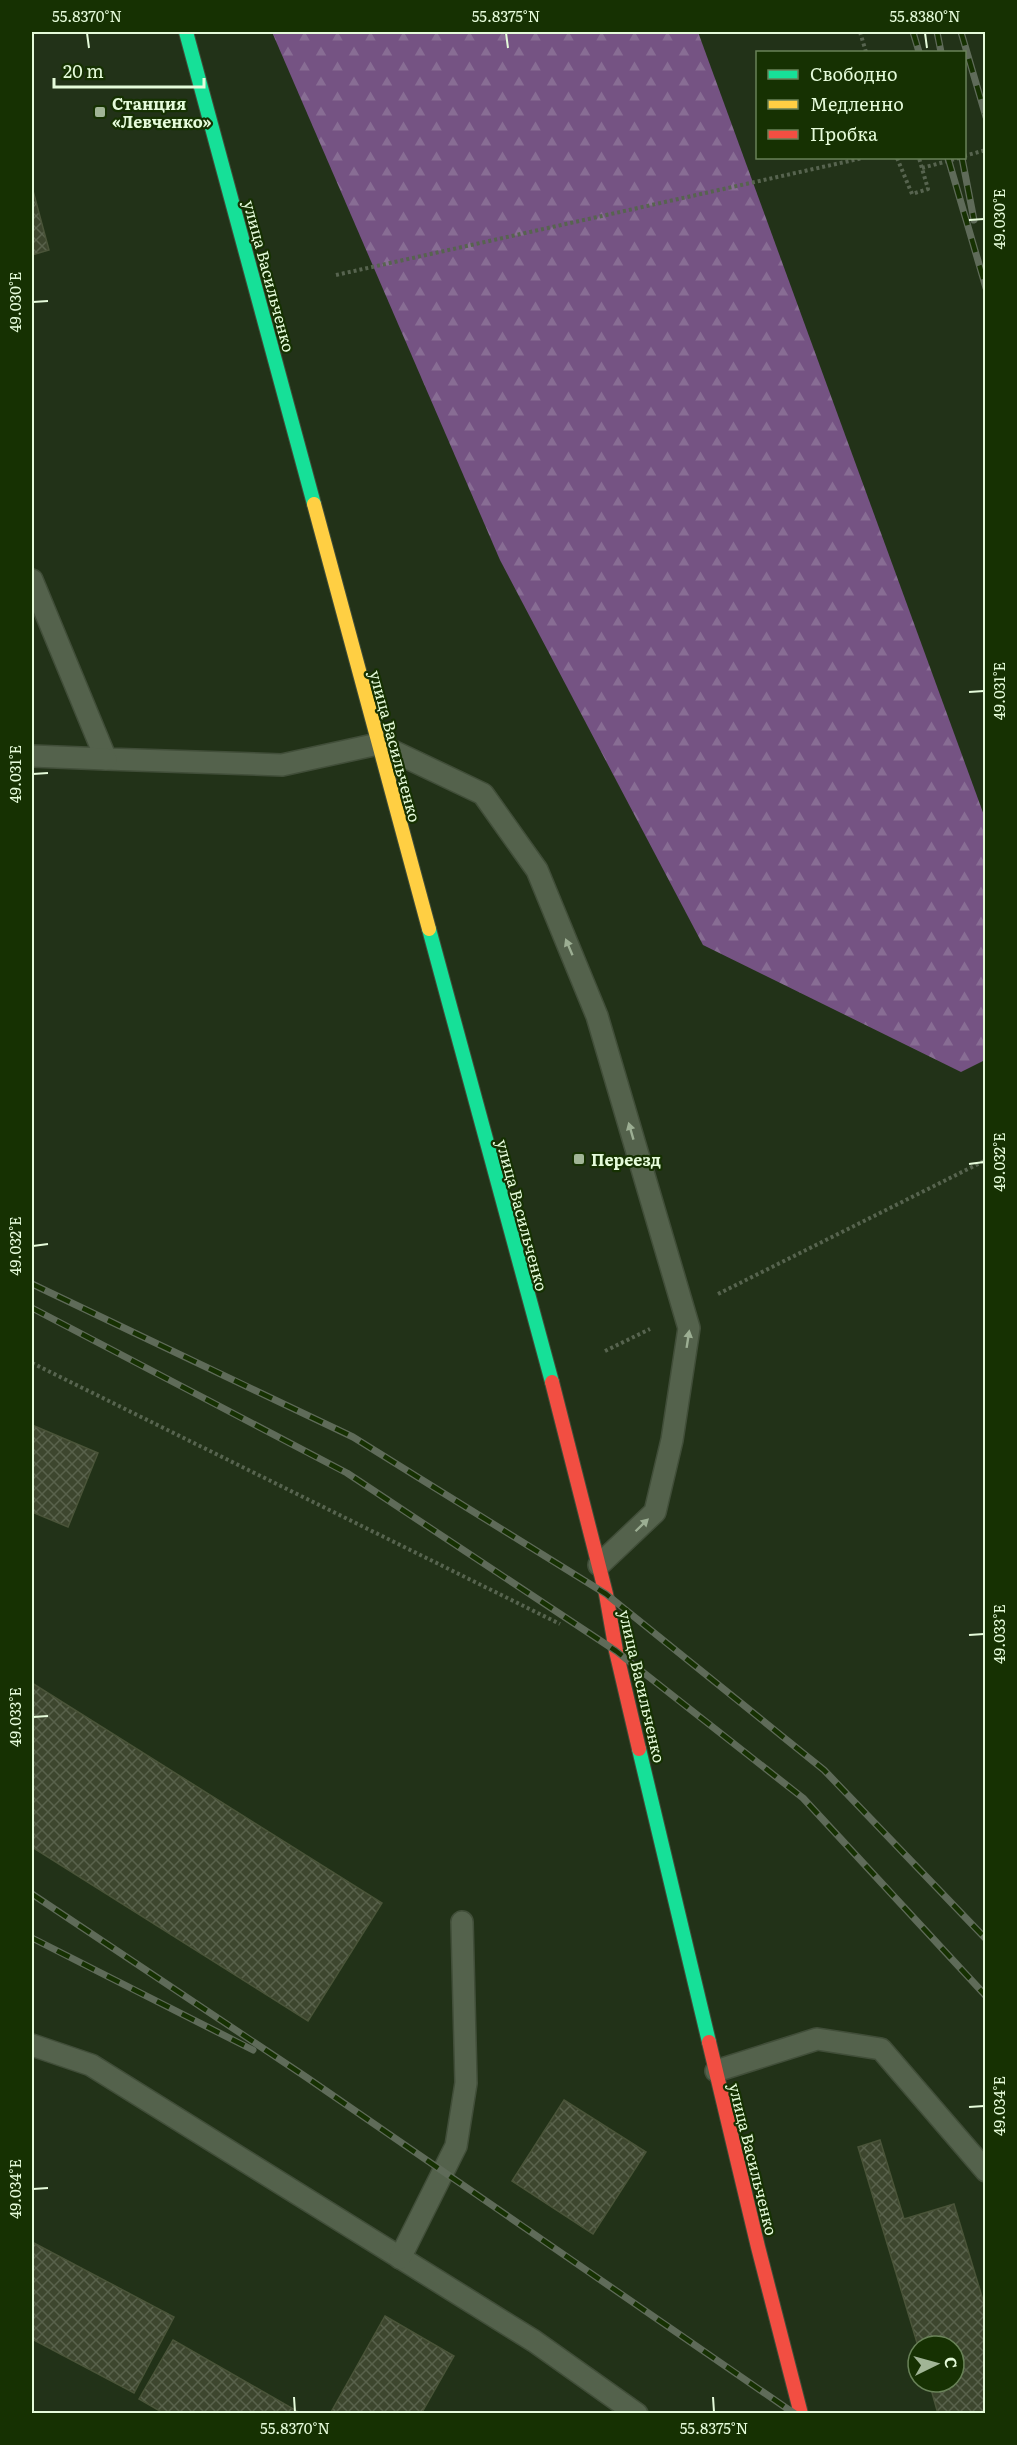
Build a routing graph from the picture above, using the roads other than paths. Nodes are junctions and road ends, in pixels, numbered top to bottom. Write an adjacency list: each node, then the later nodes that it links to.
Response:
1 (186, 32): 3 (main road, улица Васильченко)
2 (32, 580): 5 (lane)
3 (378, 744): 5 (lane); 6 (main road, улица Васильченко); 6 (lane, one-way to 3)
4 (32, 756): 5 (lane)
5 (106, 759)
6 (599, 1565): 9 (main road, улица Васильченко)
7 (462, 1922): 11 (lane)
8 (32, 2045): 11 (lane)
9 (716, 2071): 10 (lane); 13 (main road, улица Васильченко)
10 (986, 2170)
11 (400, 2258): 12 (lane)
12 (636, 2414)
13 (801, 2414)

